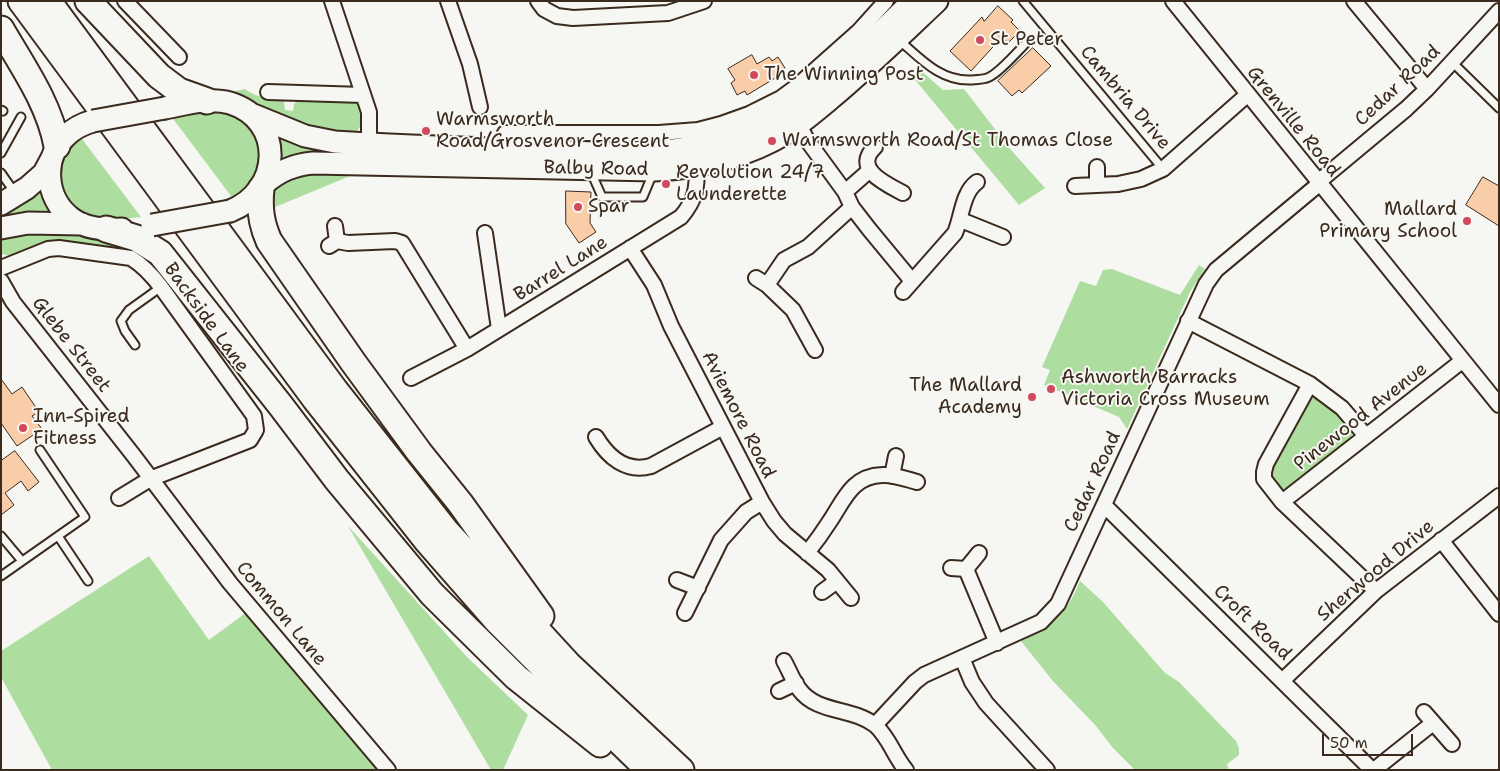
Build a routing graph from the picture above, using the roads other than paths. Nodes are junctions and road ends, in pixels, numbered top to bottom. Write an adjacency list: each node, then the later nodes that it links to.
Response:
1 (21, 1): 116 (highway)
2 (48, 1): 117 (highway)
3 (88, 1): 26 (highway)
4 (125, 1): 20 (street)
5 (332, 1): 24 (street)
6 (448, 1): 27 (street)
7 (538, 1): 15 (street)
8 (704, 1): 15 (street)
9 (913, 1): 35 (main road, Balby Road)
10 (937, 1): 18 (main road, Balby Road)
11 (1023, 1): 41 (lane, Cambria Drive)
12 (1173, 1): 25 (street, Grenville Road)
13 (1354, 1): 22 (street)
14 (877, 4): 33 (street)
15 (667, 7)
16 (1496, 17): 21 (street, Cedar Road)
17 (1, 29): 37 (highway)
18 (898, 38): 19 (lane); 31 (main road, Balby Road)
19 (1028, 41)
20 (179, 57)
21 (1452, 62): 22 (street, Cedar Road); 28 (lane)
22 (1427, 89): 45 (street, Cedar Road)
23 (268, 92): 24 (street)
24 (363, 95): 35 (street)
25 (1247, 95): 41 (street); 45 (street, Grenville Road)
26 (207, 101): 29 (main road, Balby Road); 37 (main road, Balby Road, bridge)
27 (480, 107)
28 (1499, 108)
29 (250, 114): 35 (main road, Balby Road); 47 (main road)
30 (21, 117): 32 (lane)
31 (799, 125): 39 (main road, Balby Road); 49 (street)
32 (14, 130): 34 (lane); 38 (lane)
33 (505, 133)
34 (22, 135)
35 (369, 144)
36 (875, 147): 42 (street)
37 (55, 152): 51 (main road, Balby Road); 54 (main road)
38 (1, 153)
39 (697, 166): 47 (main road, Balby Road); 60 (street, Barrel Lane)
40 (1097, 167): 46 (street)
41 (1163, 169): 46 (street)
42 (870, 170): 49 (street); 50 (street)
43 (1, 172): 51 (lane)
44 (977, 182): 53 (street)
45 (1318, 183): 66 (street, Cedar Road); 71 (street, Grenville Road)
46 (1097, 185): 48 (street)
47 (262, 186): 57 (main road, Balby Road, bridge); 118 (highway)
48 (1076, 186)
49 (845, 192): 52 (street)
50 (903, 193)
51 (9, 200)
52 (852, 207): 63 (street); 70 (street)
53 (961, 220): 59 (street); 63 (street)
54 (82, 224): 56 (main road); 57 (main road)
55 (335, 226): 69 (street)
56 (1, 228)
57 (106, 229): 115 (highway)
58 (485, 233): 67 (street)
59 (1003, 237)
60 (630, 248): 67 (street, Barrel Lane); 75 (street, Aviemore Road)
61 (1, 268): 64 (street, Backside Lane)
62 (1, 281): 81 (street, Glebe Street)
63 (912, 281): 65 (street)
64 (161, 287): 68 (lane); 81 (street, Backside Lane)
65 (903, 292)
66 (1188, 321): 73 (street); 87 (street, Cedar Road)
67 (499, 329): 69 (street, Barrel Lane)
68 (135, 345)
69 (467, 349): 72 (street, Barrel Lane)
70 (815, 350)
71 (1462, 361): 74 (street, Grenville Road); 76 (street, Pinewood Avenue)
72 (410, 378)
73 (1310, 384): 76 (street); 86 (street)
74 (1499, 405)
75 (723, 427): 77 (street); 85 (street, Aviemore Road)
76 (1366, 436): 86 (street, Pinewood Avenue)
77 (596, 437)
78 (40, 450): 89 (lane)
79 (896, 456): 80 (street)
80 (892, 476): 82 (street); 91 (street)
81 (150, 479): 84 (street); 114 (street, Common Lane)
82 (917, 482)
83 (1499, 496): 90 (street, Sherwood Drive)
84 (119, 498)
85 (762, 502): 91 (street, Aviemore Road); 100 (street)
86 (1282, 502): 101 (street)
87 (1104, 505): 106 (street, Cedar Road); 109 (street, Croft Road)
88 (1, 536): 93 (lane)
89 (58, 536): 93 (lane); 99 (lane)
90 (1442, 540): 101 (street, Sherwood Drive); 105 (street)
91 (807, 553): 98 (street, Aviemore Road)
92 (979, 553): 95 (street)
93 (22, 561): 96 (lane)
94 (951, 568): 95 (street)
95 (966, 569): 106 (street)
96 (1, 576)
97 (677, 580): 100 (street)
98 (837, 580): 102 (street); 103 (street, Aviemore Road)
99 (88, 581)
100 (698, 588): 104 (street)
101 (1376, 591): 109 (street, Sherwood Drive)
102 (822, 592)
103 (852, 598)
104 (686, 613)
105 (1499, 614)
106 (997, 643): 107 (street, Cedar Road)
107 (962, 658): 112 (street, Cedar Road); 120 (street)
108 (784, 661): 110 (street)
109 (1283, 680): 121 (street, Croft Road)
110 (796, 683): 111 (street); 112 (street)
111 (779, 691)
112 (876, 726): 119 (street)
113 (1452, 744): 121 (street)
114 (388, 770)
115 (630, 770)
116 (649, 770)
117 (681, 770)
118 (688, 770)
119 (906, 770)
120 (1047, 770)
121 (1373, 770)

